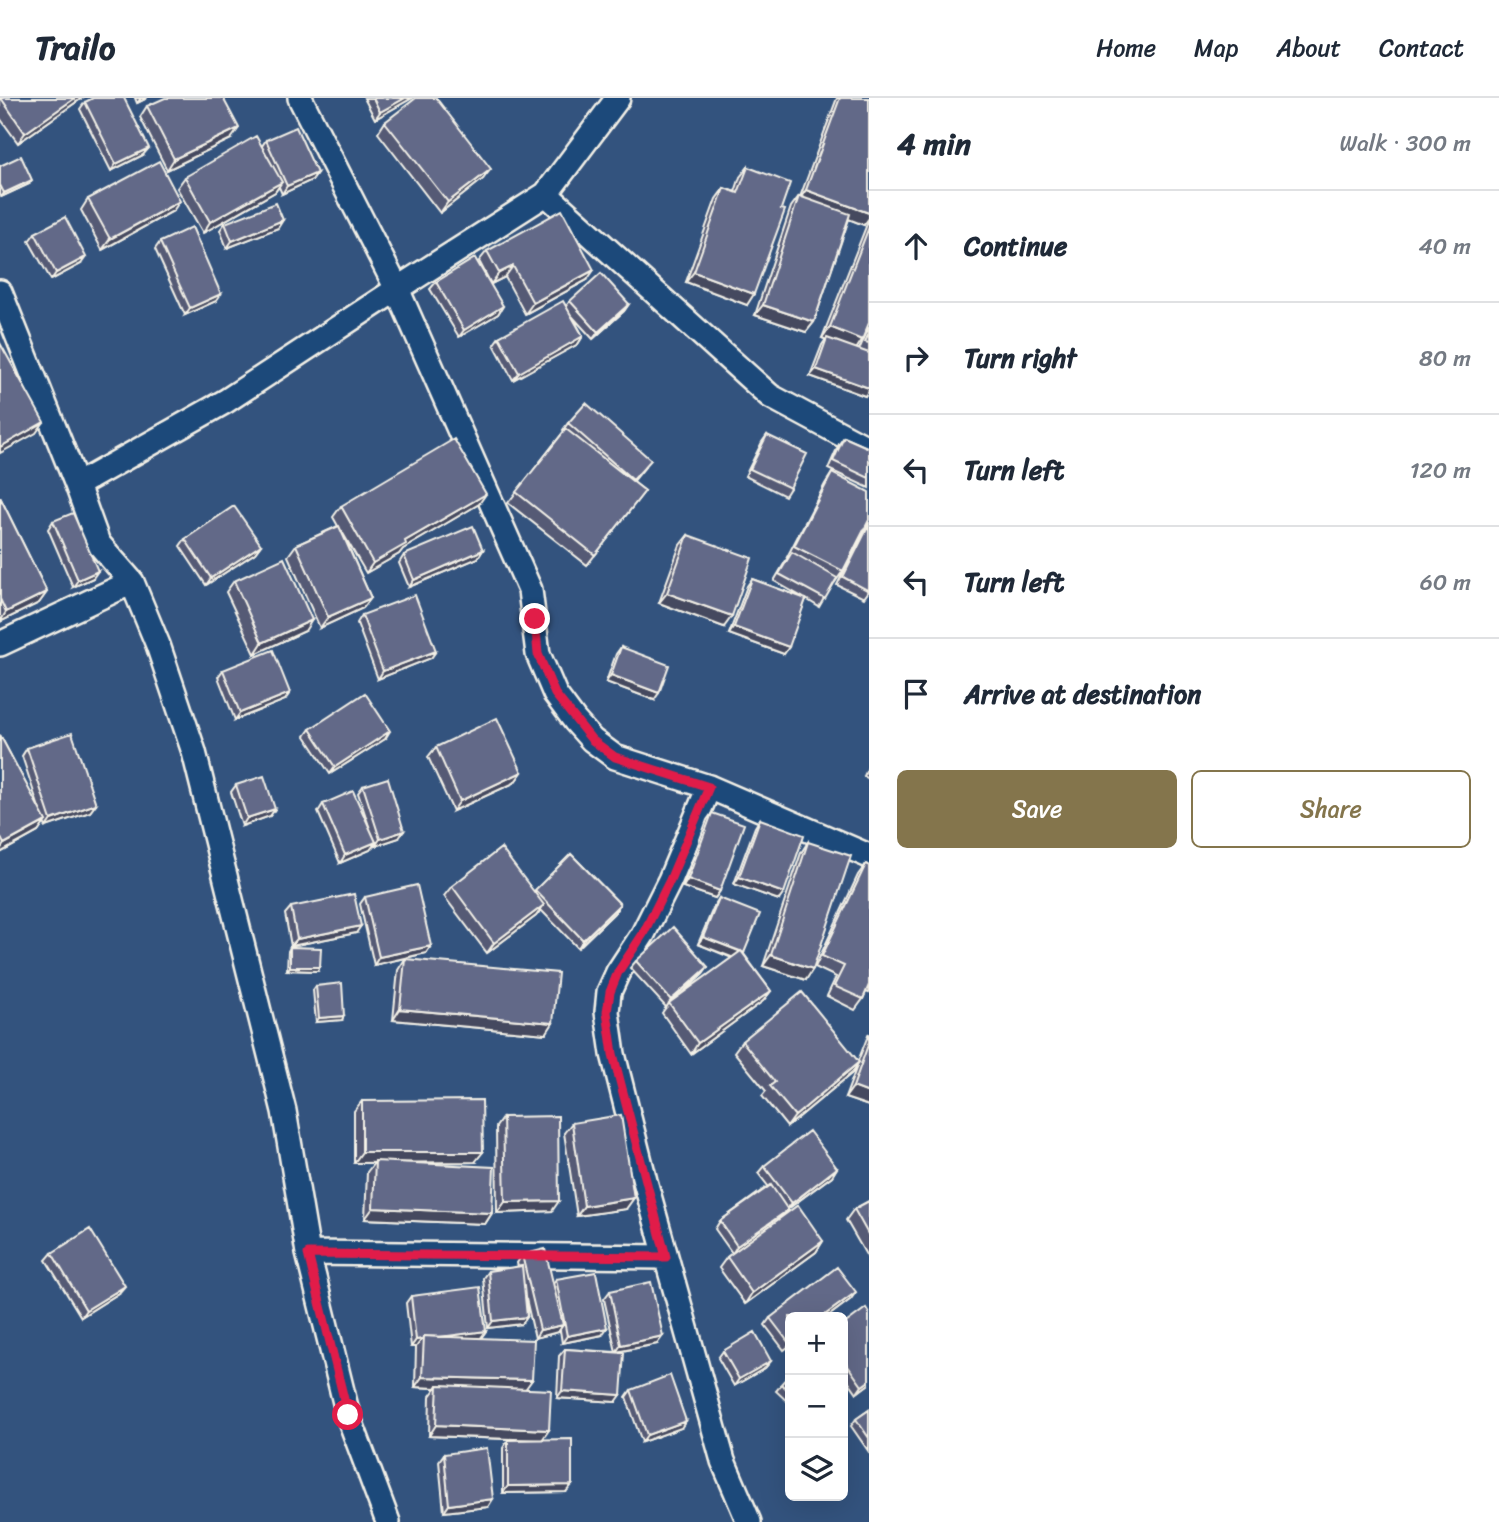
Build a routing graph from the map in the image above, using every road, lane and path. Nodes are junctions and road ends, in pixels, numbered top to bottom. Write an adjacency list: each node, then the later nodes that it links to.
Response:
1 (300, 98): 4 (street)
2 (618, 98): 3 (street)
3 (546, 194): 4 (street); 6 (street)
4 (397, 289): 7 (street); 10 (street)
5 (0, 292): 7 (street)
6 (869, 449)
7 (77, 485): 8 (street)
8 (132, 582): 9 (street); 12 (street)
9 (0, 644)
10 (709, 787): 11 (street); 13 (street)
11 (869, 856)
12 (308, 1254): 13 (street); 14 (street)
13 (666, 1257): 15 (street)
14 (388, 1522)
15 (749, 1522)

